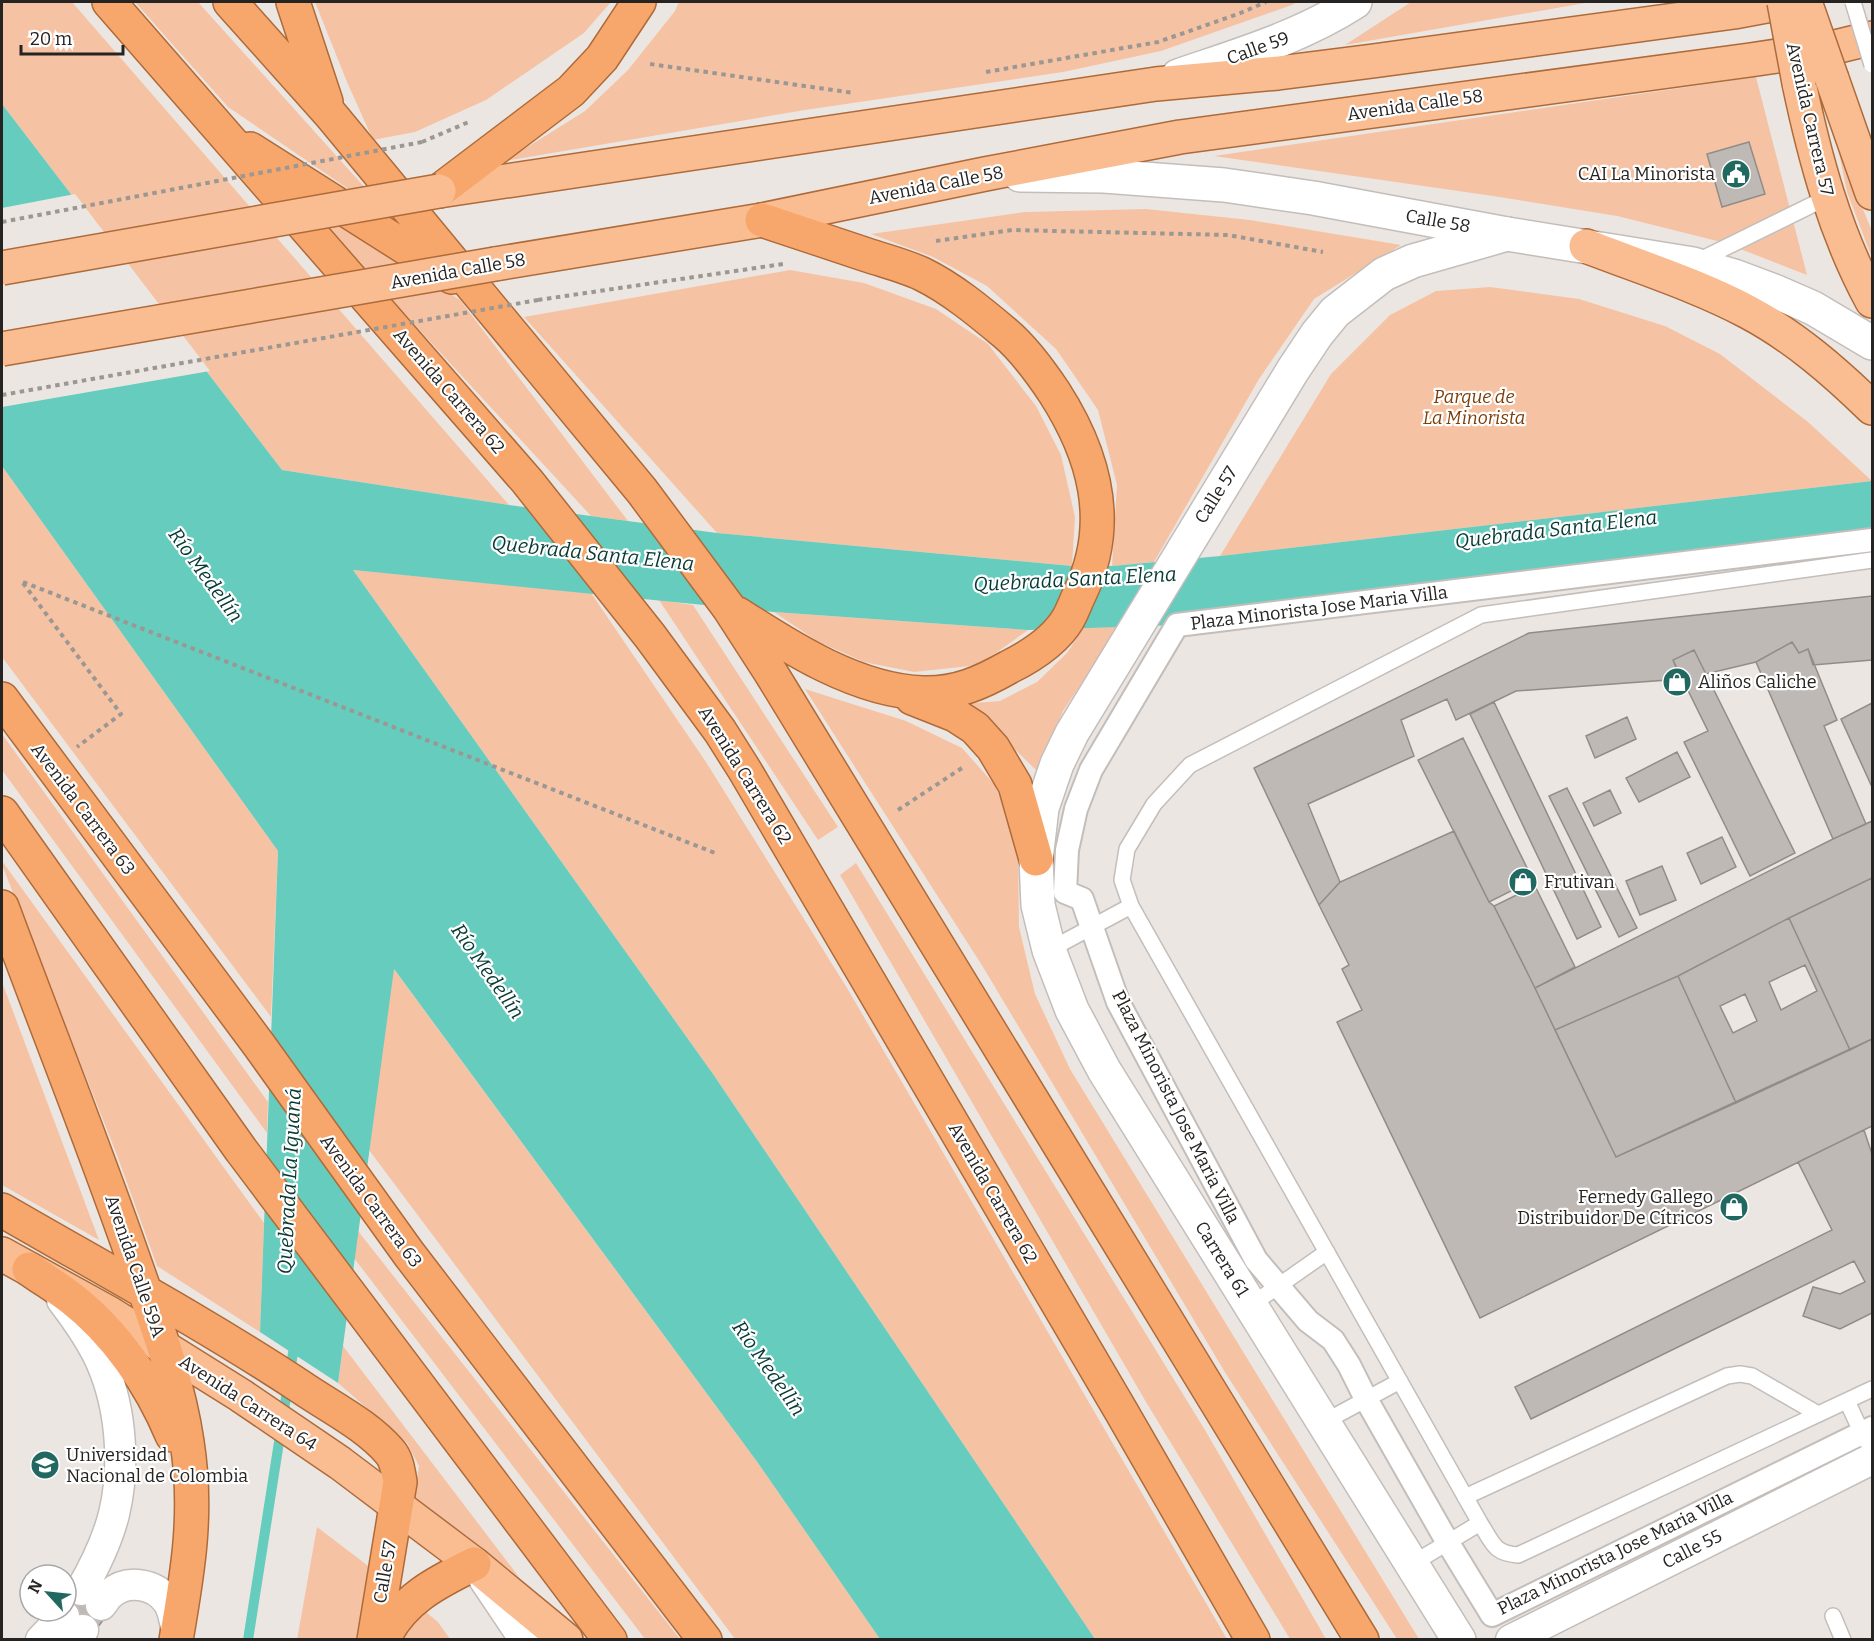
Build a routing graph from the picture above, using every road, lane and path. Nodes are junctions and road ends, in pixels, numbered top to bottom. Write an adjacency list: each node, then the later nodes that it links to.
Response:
1 (109, 2): 17 (highway, Avenida Carrera 62)
2 (230, 2): 16 (highway)
3 (293, 2): 16 (highway)
4 (639, 2): 20 (highway)
5 (1266, 2): 13 (path)
6 (1355, 2): 14 (street, Calle 59)
7 (1786, 2): 14 (main road); 22 (main road, Avenida Carrera 57, bridge)
8 (1805, 2): 21 (main road, Avenida Carrera 57, bridge)
9 (1853, 2): 12 (lane, bridge)
10 (1872, 38): 19 (main road, Avenida Calle 58)
11 (650, 64): 15 (path)
12 (1872, 65)
13 (976, 74)
14 (1156, 84): 20 (main road)
15 (862, 94)
16 (331, 115): 29 (highway)
17 (220, 129): 29 (highway); 82 (highway, Avenida Carrera 62)
18 (422, 142): 24 (path, bridge)
19 (985, 174): 23 (main road, Avenida Calle 58); 25 (street, Calle 58)
20 (440, 191): 28 (main road, bridge)
21 (1872, 193)
22 (1828, 197): 27 (lane); 31 (main road, Avenida Carrera 57)
23 (762, 220): 33 (main road, Avenida Calle 58, bridge); 39 (highway)
24 (2, 222)
25 (1507, 234): 26 (street, Calle 58); 46 (street, Calle 57)
26 (1586, 246): 27 (street, Calle 58); 35 (main road)
27 (1693, 264): 32 (street, Calle 58)
28 (2, 268)
29 (479, 294): 38 (highway)
30 (538, 300): 34 (path, bridge)
31 (1872, 301)
32 (1872, 343)
33 (2, 349)
34 (2, 395)
35 (1872, 408)
36 (1872, 540): 49 (street, Plaza Minorista Jose Maria Villa)
37 (1872, 560): 47 (lane)
38 (729, 608): 39 (highway); 83 (highway)
39 (887, 688): 41 (highway)
40 (2, 699): 81 (highway, Avenida Carrera 63)
41 (993, 748): 43 (path); 46 (highway)
42 (75, 749): 45 (path)
43 (898, 810)
44 (2, 813): 80 (highway)
45 (715, 853)
46 (1036, 859): 50 (street, Carrera 61)
47 (1131, 906): 49 (lane); 52 (lane)
48 (2, 907): 55 (highway, Avenida Calle 59A)
49 (1093, 927): 50 (lane); 54 (street, Plaza Minorista Jose Maria Villa)
50 (1048, 950): 56 (street, Carrera 61)
51 (2, 1210): 55 (highway)
52 (1327, 1252): 54 (lane); 58 (lane)
53 (15, 1262): 57 (main road, Avenida Carrera 64); 65 (highway); 74 (street)
54 (1279, 1285): 56 (lane); 60 (street, Plaza Minorista Jose Maria Villa)
55 (145, 1292): 57 (highway, Avenida Calle 59A); 67 (highway)
56 (1251, 1305): 63 (street, Carrera 61)
57 (163, 1347): 65 (highway, Avenida Calle 59A); 67 (main road, Avenida Carrera 64)
58 (1400, 1381): 60 (lane); 66 (lane)
59 (1872, 1389): 61 (lane)
60 (1366, 1399): 63 (lane); 69 (street, Plaza Minorista Jose Maria Villa)
61 (1847, 1401): 62 (lane); 64 (lane)
62 (1818, 1414): 66 (lane); 68 (lane)
63 (1324, 1422): 71 (street, Carrera 61)
64 (1870, 1444): 69 (street, Plaza Minorista Jose Maria Villa); 85 (street, Calle 55)
65 (192, 1486): 74 (highway, Avenida Calle 59A)
66 (1465, 1497): 68 (lane)
67 (397, 1505): 70 (main road, Avenida Carrera 64); 76 (highway, Calle 57)
68 (1480, 1524): 69 (lane)
69 (1448, 1543): 71 (lane)
70 (474, 1564): 77 (highway); 78 (street); 79 (main road, Avenida Carrera 64)
71 (1412, 1564): 84 (street, Carrera 61)
72 (1833, 1616): 86 (lane)
73 (74, 1628): 75 (street)
74 (176, 1636)
75 (41, 1640)
76 (374, 1640)
77 (383, 1640)
78 (525, 1640)
79 (566, 1640)
80 (610, 1640)
81 (705, 1640)
82 (1253, 1640)
83 (1362, 1640)
84 (1459, 1640)
85 (1511, 1640)
86 (1843, 1640)

